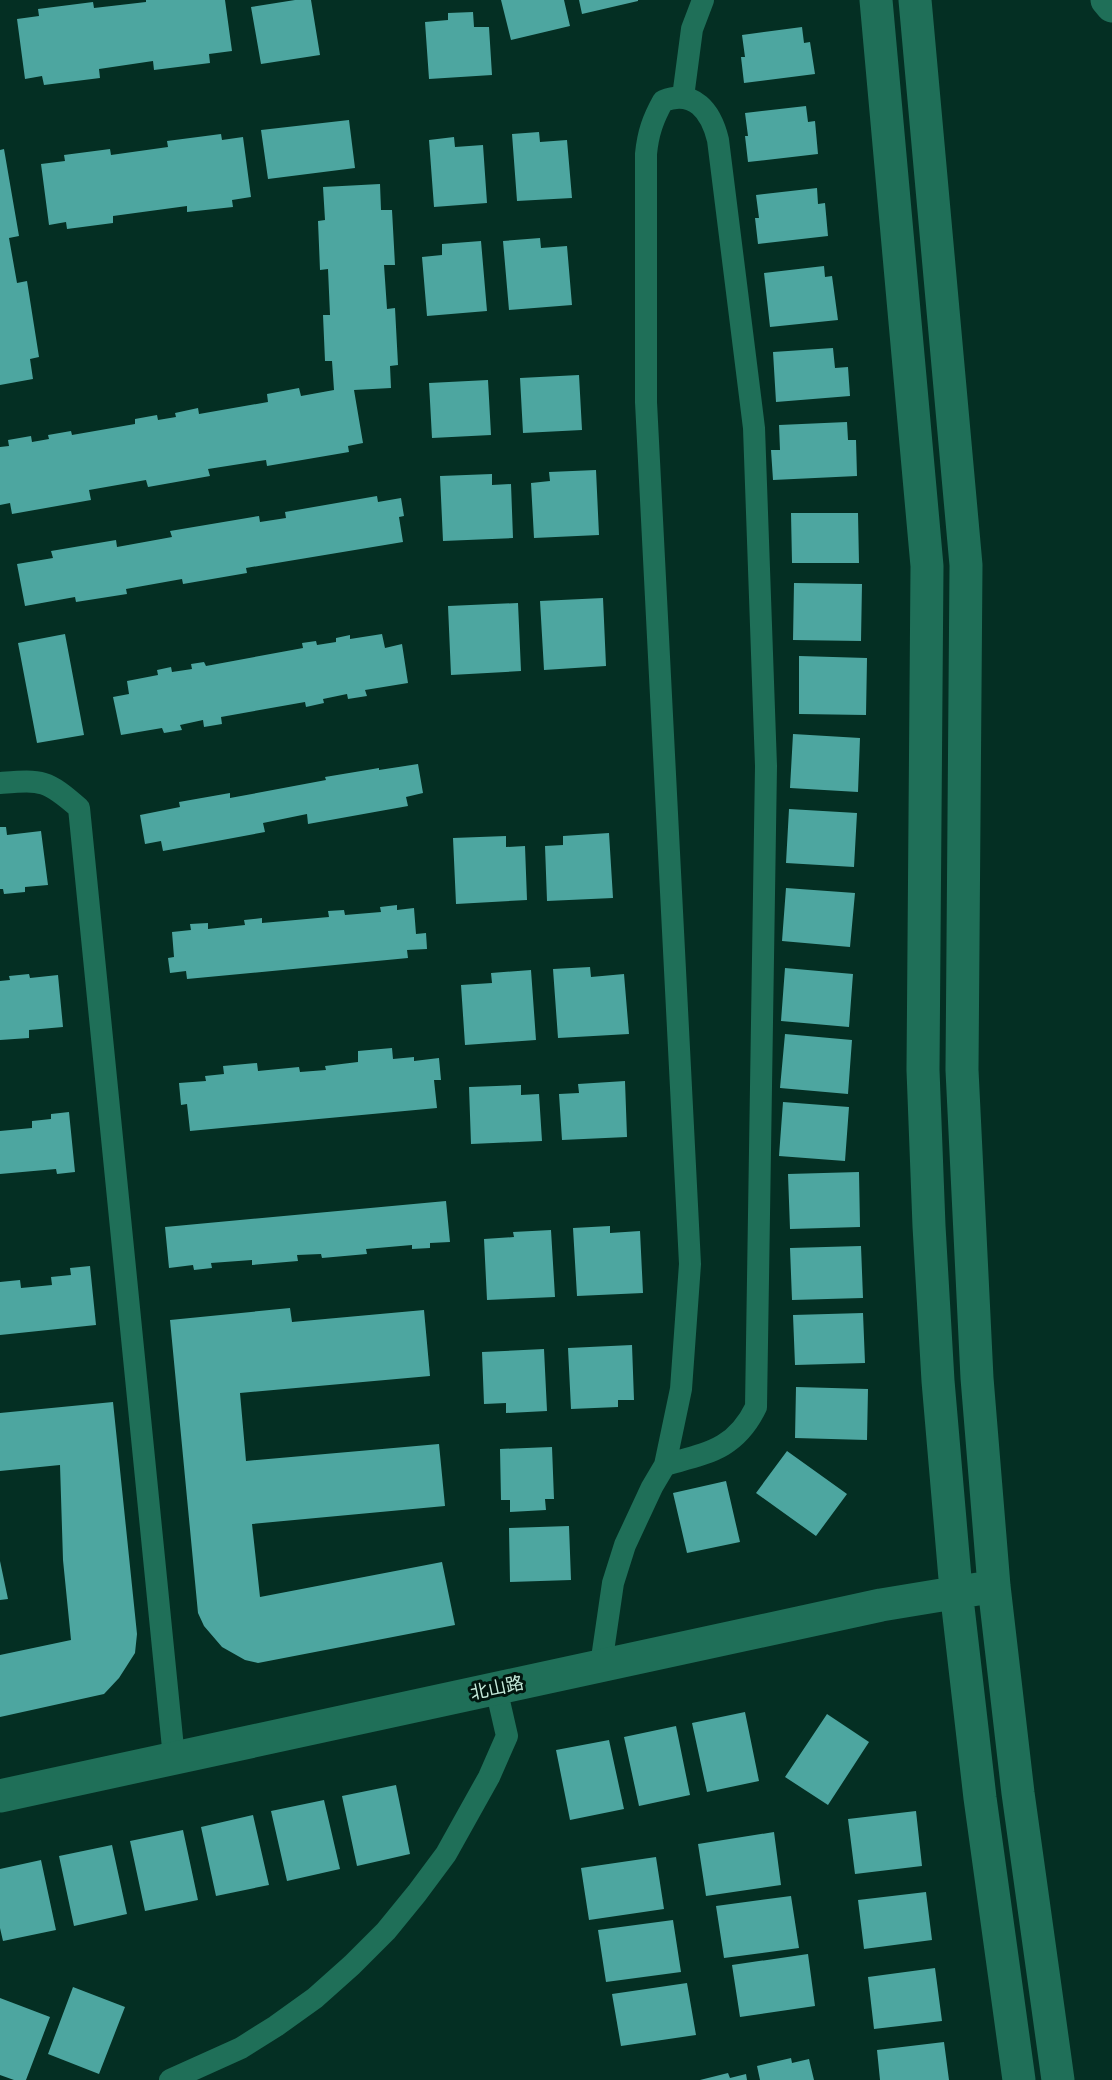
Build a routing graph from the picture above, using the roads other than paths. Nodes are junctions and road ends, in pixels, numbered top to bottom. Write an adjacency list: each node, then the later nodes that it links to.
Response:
1 (703, 0): 6 (lane)
2 (876, 0): 10 (street)
3 (915, 0): 9 (street)
4 (1107, 0): 5 (street)
5 (1112, 6)
6 (683, 97): 8 (lane); 8 (lane)
7 (0, 783): 13 (lane)
8 (665, 1465): 11 (lane)
9 (994, 1586): 10 (street, 北山路); 17 (street)
10 (956, 1592): 11 (street, 北山路); 16 (street)
11 (601, 1665): 12 (street, 北山路)
12 (496, 1688): 13 (street, 北山路); 15 (lane)
13 (174, 1758): 14 (street, 北山路)
14 (0, 1796)
15 (170, 2080)
16 (1019, 2080)
17 (1058, 2080)

